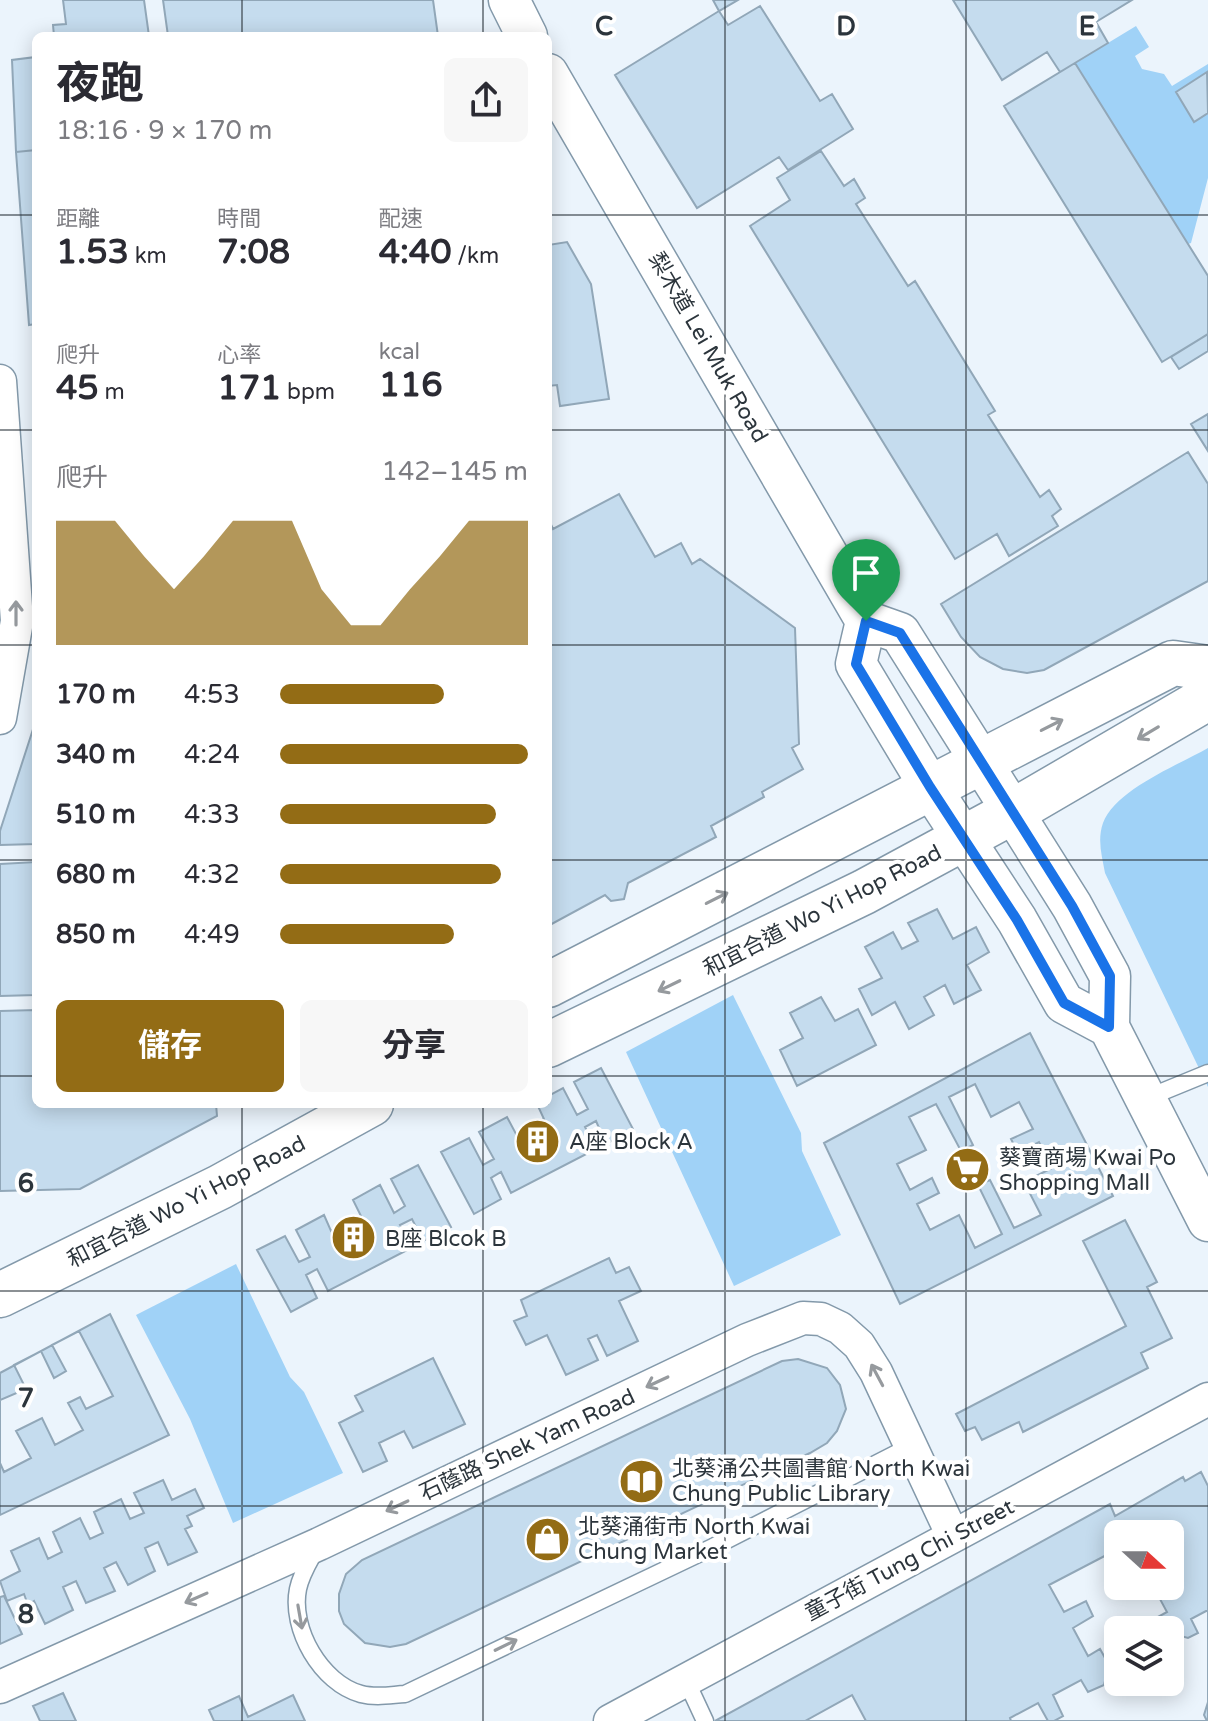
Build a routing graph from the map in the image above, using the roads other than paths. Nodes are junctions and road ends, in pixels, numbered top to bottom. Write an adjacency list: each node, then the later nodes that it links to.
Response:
1 (509, 0): 2 (street)
2 (525, 32)
3 (552, 81): 5 (street, 梨木道 Lei Muk Road)
4 (0, 381): 8 (street, one-way to 4)
5 (866, 621): 9 (street); 10 (street)
6 (1208, 668): 9 (main road, one-way to 6)
7 (1208, 686): 11 (main road, 和宜合道 Wo Yi Hop Road, one-way to 11)
8 (0, 718)
9 (982, 761): 10 (main road); 11 (street)
10 (930, 787): 12 (street); 13 (main road, one-way to 10)
11 (1014, 811): 12 (main road, 和宜合道 Wo Yi Hop Road); 14 (street)
12 (964, 838): 14 (street); 15 (main road, 和宜合道 Wo Yi Hop Road, one-way to 15)
13 (552, 983)
14 (1109, 1027): 17 (street)
15 (552, 1043)
16 (1208, 1073): 17 (lane)
17 (1143, 1099): 19 (street)
18 (364, 1108): 20 (main road, 和宜合道 Wo Yi Hop Road)
19 (1208, 1221)
20 (0, 1295)
21 (1208, 1399): 23 (street, 童子街 Tung Chi Street)
22 (911, 1446): 23 (street, 石蔭路 Shek Yam Road); 24 (street, 石蔭路 Shek Yam Road, one-way to 24); 24 (lane, one-way to 22)
23 (952, 1534): 25 (street, 童子街 Tung Chi Street)
24 (319, 1544): 26 (street, 石蔭路 Shek Yam Road, one-way to 26)
25 (685, 1678): 27 (street, 童子街 Tung Chi Street); 28 (lane)
26 (0, 1687)
27 (610, 1721)
28 (705, 1721)

